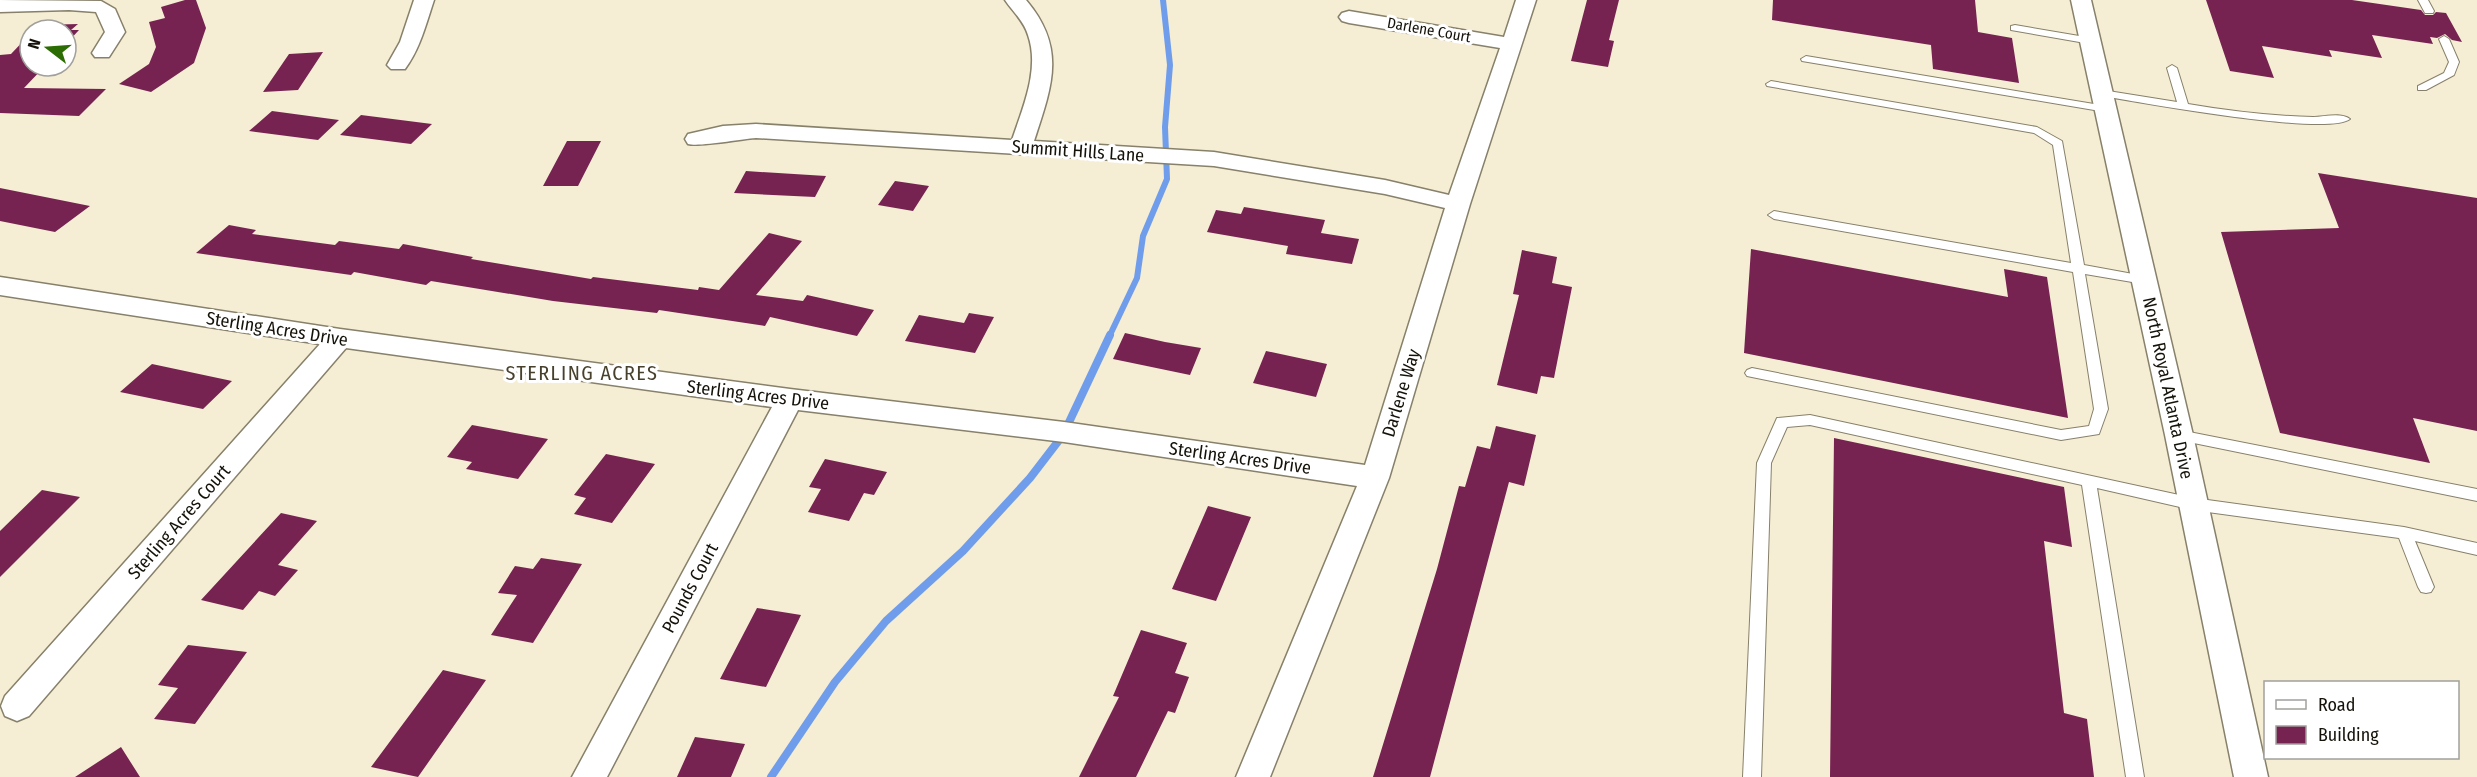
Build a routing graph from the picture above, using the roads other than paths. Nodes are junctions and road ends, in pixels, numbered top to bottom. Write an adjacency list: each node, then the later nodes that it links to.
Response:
1 (425, 0): 15 (street)
2 (1015, 0): 23 (street)
3 (1526, 0): 12 (street, Darlene Way)
4 (2081, 0): 11 (street, North Royal Atlanta Drive)
5 (2423, 0): 7 (lane)
6 (0, 6): 13 (street)
7 (2429, 11)
8 (1349, 17): 12 (street, Darlene Court)
9 (2015, 28): 11 (lane)
10 (2444, 39): 18 (lane)
11 (2091, 41): 19 (street, North Royal Atlanta Drive)
12 (1510, 44): 24 (street, Darlene Way)
13 (102, 53)
14 (1806, 59): 19 (lane)
15 (398, 65)
16 (2172, 68): 20 (lane)
17 (1771, 84): 26 (lane)
18 (2422, 88)
19 (2104, 101): 20 (lane); 27 (street, North Royal Atlanta Drive)
20 (2183, 106): 21 (lane)
21 (2344, 119)
22 (696, 139): 23 (street, Summit Hills Lane)
23 (1021, 147): 24 (street, Summit Hills Lane)
24 (1458, 204): 33 (street, Darlene Way)
25 (1774, 215): 26 (lane)
26 (2080, 269): 27 (lane); 30 (lane)
27 (2144, 280): 32 (street, North Royal Atlanta Drive)
28 (0, 286): 29 (street, Sterling Acres Drive)
29 (340, 338): 31 (street, Sterling Acres Drive); 40 (street, Sterling Acres Court)
30 (1752, 373)
31 (790, 399): 33 (street, Sterling Acres Drive); 41 (street, Pounds Court)
32 (2179, 435): 35 (lane); 36 (street, North Royal Atlanta Drive)
33 (1375, 478): 42 (street, Darlene Way)
34 (2088, 480): 36 (lane); 43 (lane); 44 (lane)
35 (2477, 495)
36 (2193, 504): 37 (lane); 45 (street, North Royal Atlanta Drive)
37 (2404, 533): 38 (lane); 39 (lane)
38 (2477, 549)
39 (2426, 587)
40 (17, 706)
41 (589, 777)
42 (1253, 777)
43 (1752, 777)
44 (2135, 777)
45 (2251, 777)

